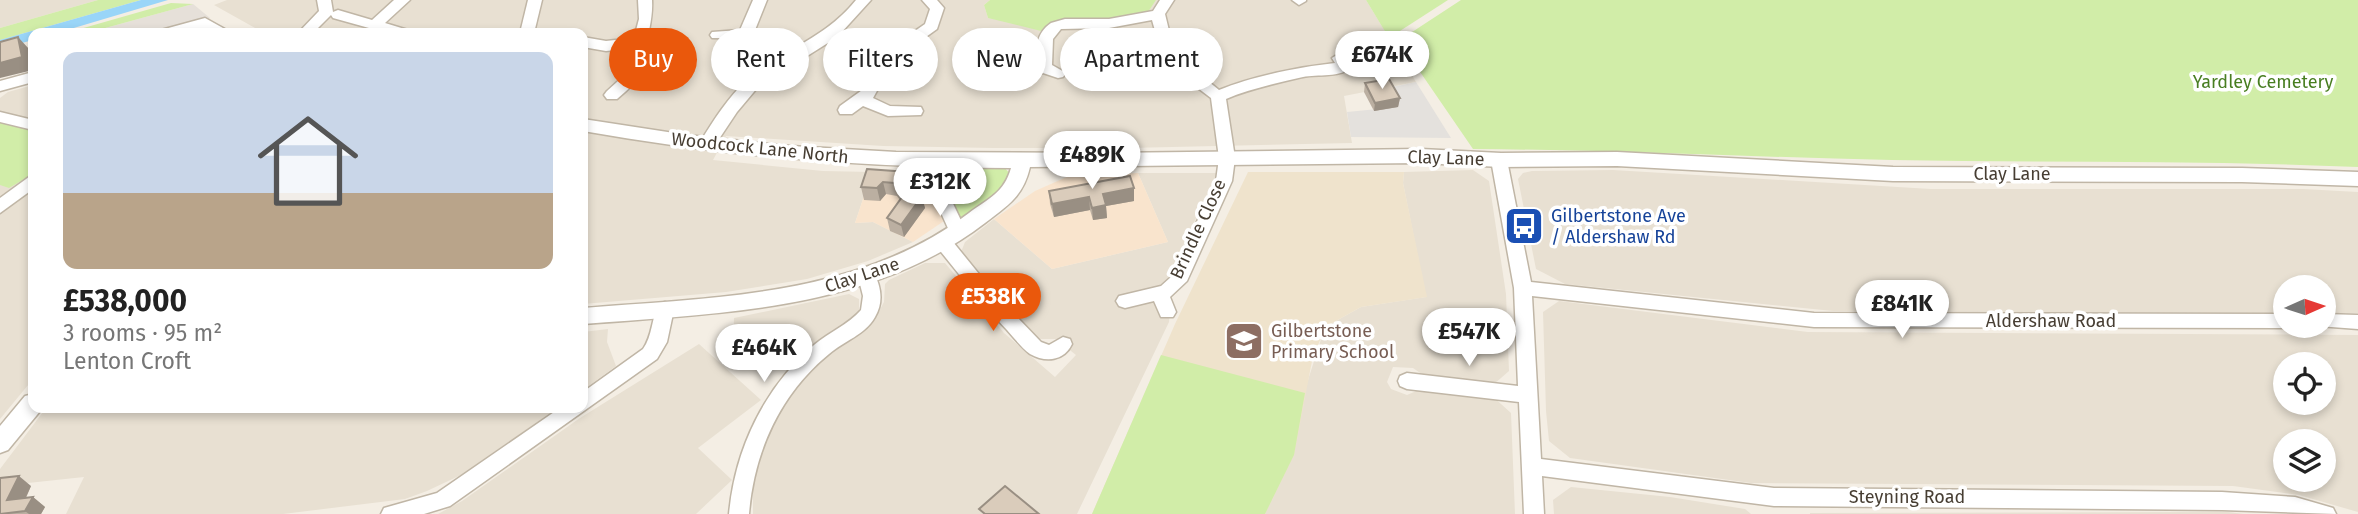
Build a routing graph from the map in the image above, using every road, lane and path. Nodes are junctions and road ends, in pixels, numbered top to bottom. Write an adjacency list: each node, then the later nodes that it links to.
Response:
1 (324, 0): 14 (street)
2 (402, 0): 11 (street)
3 (535, 0): 16 (street)
4 (645, 0): 17 (street)
5 (760, 0): 18 (street)
6 (864, 0): 19 (street)
7 (1167, 0): 9 (street)
8 (933, 1): 20 (street)
9 (1158, 14): 21 (street); 33 (street)
10 (338, 15): 11 (street)
11 (376, 24): 15 (street)
12 (186, 28): 13 (street)
13 (215, 28)
14 (310, 28)
15 (388, 28)
16 (528, 28)
17 (644, 28)
18 (748, 28)
19 (840, 28)
20 (930, 28)
21 (1046, 35)
22 (823, 41): 40 (street)
23 (588, 43): 24 (street)
24 (609, 46)
25 (1046, 51): 27 (street)
26 (1345, 68): 33 (street)
27 (1046, 71)
28 (28, 78): 29 (street)
29 (0, 86)
30 (617, 91): 32 (street)
31 (871, 91): 34 (street)
32 (612, 95)
33 (1218, 96): 41 (street)
34 (862, 100): 35 (street); 36 (street)
35 (846, 110)
36 (915, 111)
37 (0, 117): 38 (street)
38 (28, 124)
39 (588, 126): 40 (street, Woodcock Lane North)
40 (707, 144): 42 (street, Woodcock Lane North)
41 (1227, 159): 43 (street, Clay Lane); 44 (street, Clay Lane); 51 (street, Brindle Close)
42 (915, 160): 44 (street, Woodcock Lane North); 48 (street)
43 (1499, 160): 45 (street, Clay Lane); 50 (street)
44 (1022, 161): 48 (street, Clay Lane)
45 (2358, 178)
46 (28, 183): 47 (street)
47 (3, 200)
48 (950, 237): 49 (street, Clay Lane); 59 (street)
49 (867, 276): 53 (street, Clay Lane); 68 (street)
50 (1523, 288): 56 (street, Aldershaw Road); 61 (street)
51 (1160, 293): 52 (street, Brindle Close); 54 (street, Brindle Close)
52 (1125, 301)
53 (665, 309): 55 (street, Clay Lane); 62 (street)
54 (1167, 312)
55 (588, 316)
56 (2273, 321)
57 (2336, 321): 58 (street)
58 (2358, 322)
59 (1063, 344)
60 (1407, 381): 61 (street)
61 (1527, 395): 66 (street)
62 (588, 398)
63 (28, 410): 65 (street)
64 (568, 413): 69 (street)
65 (0, 443)
66 (1531, 466): 67 (street, Steyning Road); 70 (street)
67 (1777, 506): 71 (street, Steyning Road)
68 (738, 513)
69 (391, 514)
70 (1534, 514)
71 (2326, 514)

